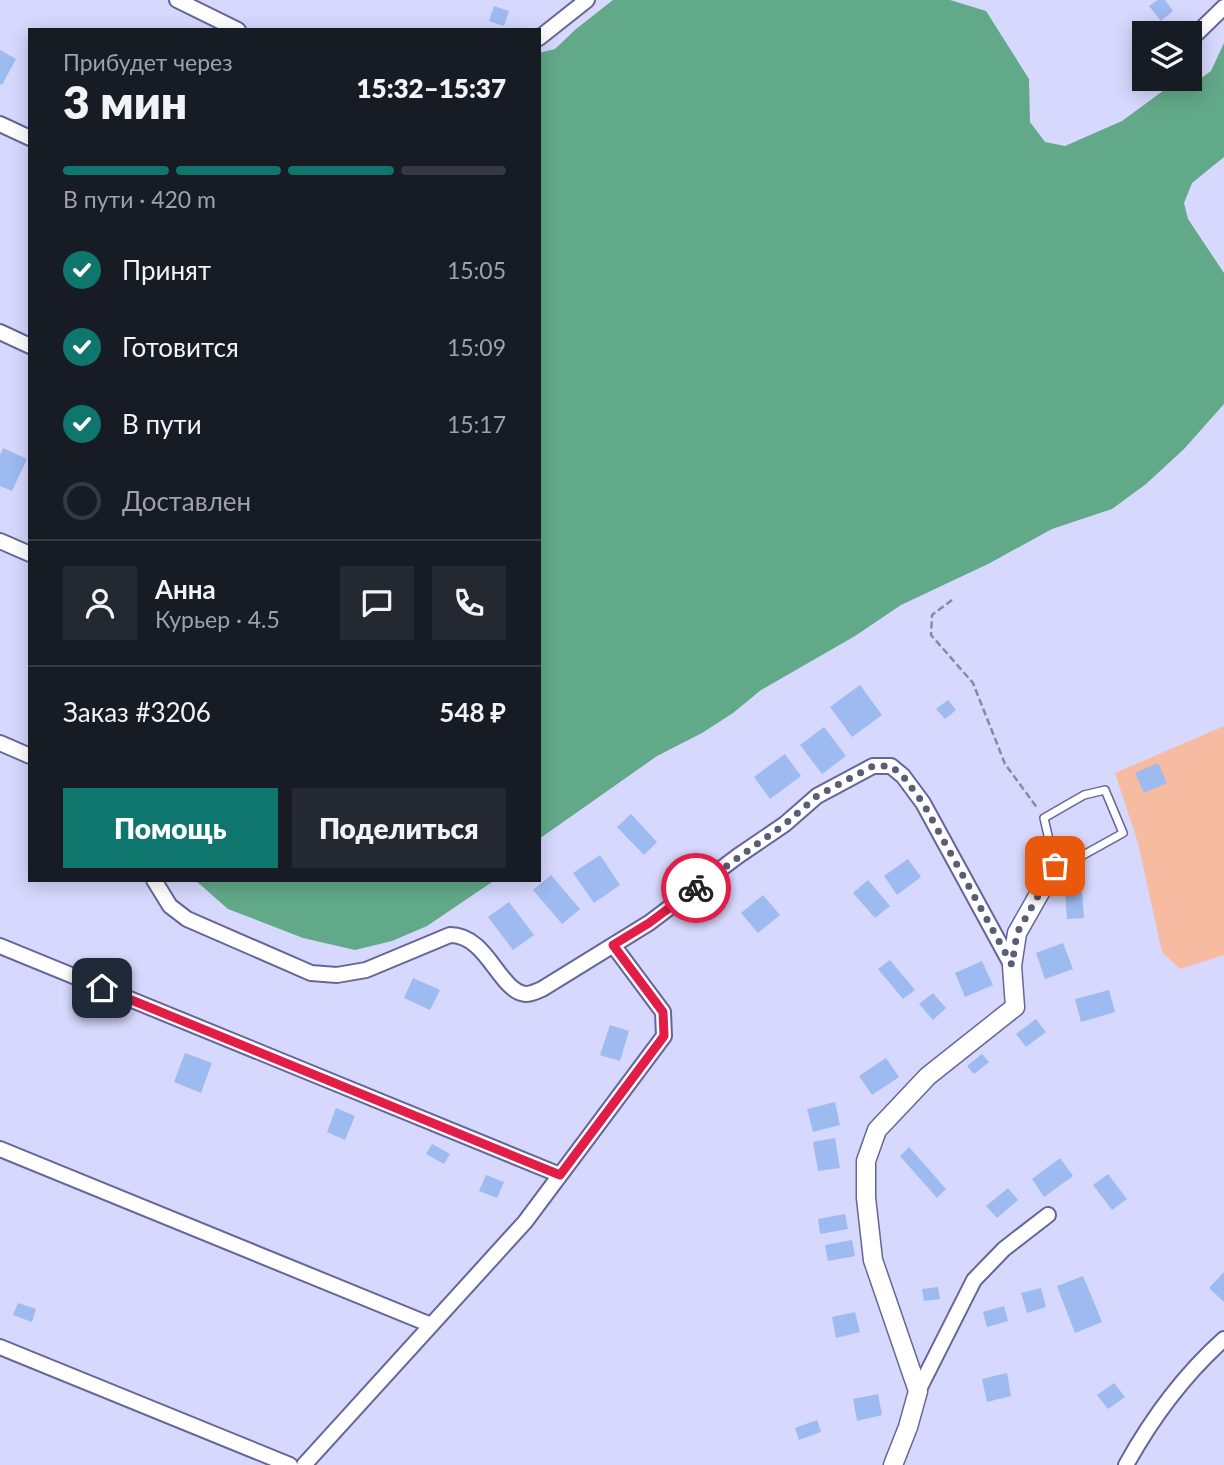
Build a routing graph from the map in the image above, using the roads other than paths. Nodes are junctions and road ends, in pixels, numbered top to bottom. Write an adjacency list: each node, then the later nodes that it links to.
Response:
1 (177, 0): 4 (street)
2 (586, 0): 6 (street)
3 (1224, 6): 5 (street)
4 (234, 28)
5 (1202, 28)
6 (541, 36)
7 (0, 124): 8 (street)
8 (28, 137)
9 (0, 332): 10 (street)
10 (28, 344)
11 (0, 541): 12 (street)
12 (28, 553)
13 (0, 743): 14 (street)
14 (28, 755)
15 (1055, 866): 15 (lane); 19 (street)
16 (155, 882): 17 (street)
17 (613, 945): 19 (street); 21 (street)
18 (0, 946): 21 (street)
19 (1012, 965): 26 (street)
20 (0, 1149): 23 (street)
21 (560, 1175): 23 (street)
22 (1048, 1215): 26 (street)
23 (431, 1325): 28 (street)
24 (1224, 1339): 30 (street)
25 (0, 1347): 27 (street)
26 (918, 1391): 29 (street)
27 (290, 1465)
28 (304, 1465)
29 (892, 1465)
30 (1126, 1465)

